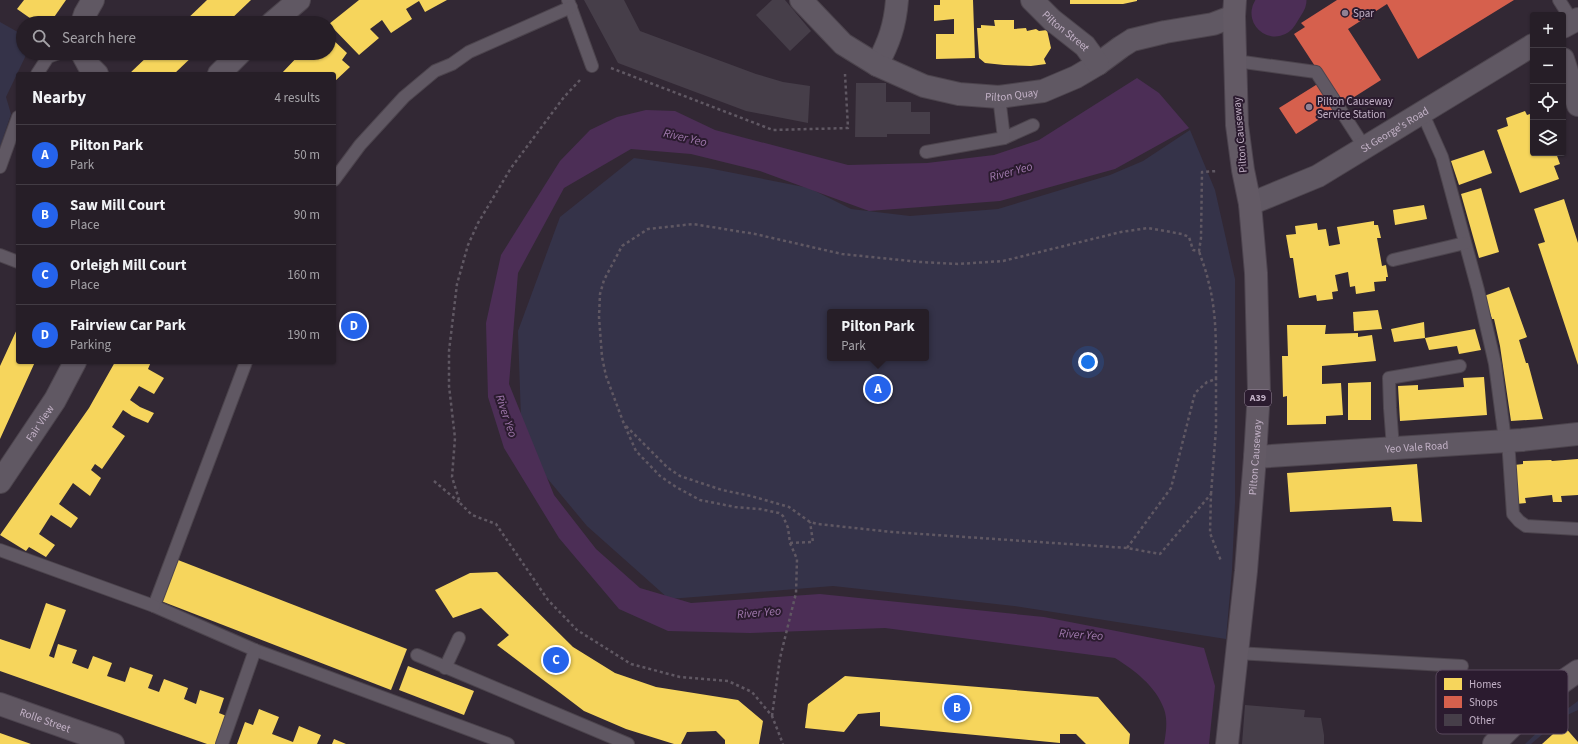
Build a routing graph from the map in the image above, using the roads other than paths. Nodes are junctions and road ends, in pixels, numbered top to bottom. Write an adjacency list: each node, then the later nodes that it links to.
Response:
1 (92, 0): 9 (street)
2 (299, 0): 10 (street)
3 (801, 0): 18 (street, Pilton Quay)
4 (897, 0): 18 (street)
5 (1032, 0): 17 (street, Pilton Street)
6 (1559, 0): 11 (lane)
7 (570, 3): 19 (lane); 33 (lane)
8 (1234, 8): 13 (main road, A39); 17 (street, Pilton Quay)
9 (84, 16)
10 (280, 16)
11 (1571, 22)
12 (1530, 47): 26 (street, St George's Road)
13 (1236, 56): 30 (lane); 34 (main road, Pilton Causeway / A39)
14 (46, 60): 21 (lane)
15 (86, 60): 22 (street)
16 (233, 60): 23 (street)
17 (1098, 64): 24 (street, Pilton Quay)
18 (877, 65): 24 (street, Pilton Quay)
19 (592, 66)
20 (1566, 68): 25 (street)
21 (38, 72)
22 (95, 72)
23 (221, 72)
24 (999, 97): 29 (lane)
25 (1578, 105)
26 (1422, 112): 30 (street, St George's Road); 35 (lane)
27 (16, 123): 32 (lane)
28 (1033, 125): 29 (lane)
29 (1004, 138): 31 (lane)
30 (1365, 148): 34 (street, St George's Road)
31 (926, 152)
32 (0, 168)
33 (336, 177)
34 (1250, 204): 45 (main road, Pilton Causeway / A39)
35 (1465, 243): 37 (lane); 43 (lane)
36 (0, 255): 38 (lane)
37 (1393, 260)
38 (16, 261)
39 (74, 364): 46 (street, Fair View)
40 (245, 364): 49 (lane)
41 (1460, 366): 44 (lane)
42 (1578, 434): 43 (street, Yeo Vale Road)
43 (1506, 440): 44 (street, Yeo Vale Road); 47 (lane)
44 (1393, 448): 45 (street, Yeo Vale Road)
45 (1255, 457): 52 (main road, Pilton Causeway / A39)
46 (2, 476)
47 (1578, 529)
48 (0, 550): 49 (lane)
49 (154, 606): 51 (lane)
50 (459, 638): 55 (lane)
51 (255, 650): 61 (lane); 62 (lane)
52 (1236, 653): 54 (lane); 64 (main road, Pilton Causeway / A39)
53 (417, 655): 55 (lane)
54 (1462, 666)
55 (445, 668): 63 (lane)
56 (1578, 671): 57 (main road)
57 (1568, 678)
58 (0, 704): 60 (main road, Rolle Street)
59 (1505, 734): 65 (main road)
60 (113, 744)
61 (222, 744)
62 (508, 744)
63 (628, 744)
64 (1227, 744)
65 (1494, 744)

